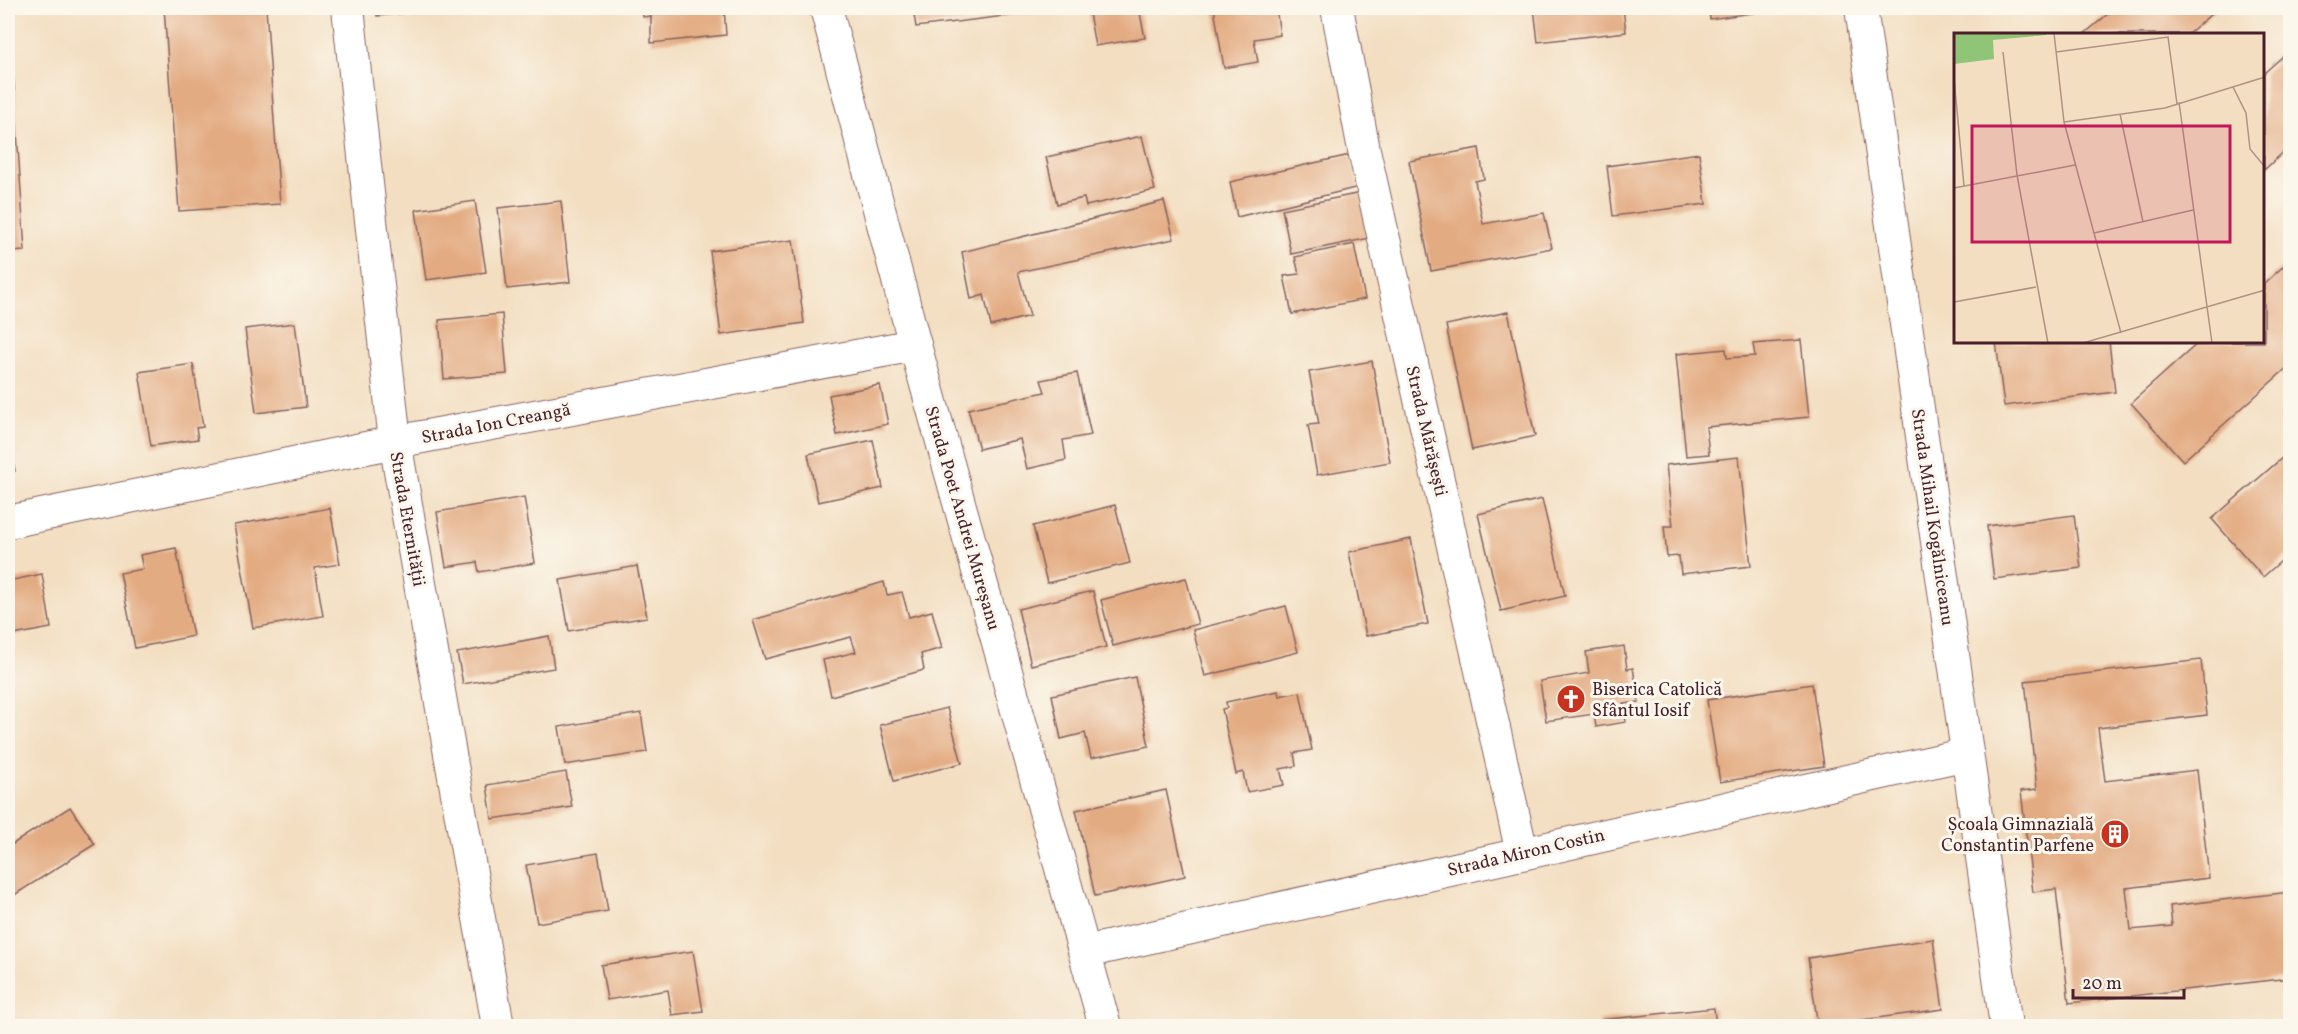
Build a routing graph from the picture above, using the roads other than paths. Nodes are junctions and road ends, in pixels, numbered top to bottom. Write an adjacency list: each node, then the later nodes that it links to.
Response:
1 (348, 8): 6 (street, Strada Eternității)
2 (826, 8): 5 (street, Strada Poet Andrei Mureșanu)
3 (1337, 8): 9 (street, Strada Mărășești)
4 (1861, 8): 8 (street, Strada Mihail Kogălniceanu)
5 (915, 345): 6 (street, Strada Ion Creangă); 10 (street, Strada Poet Andrei Mureșanu)
6 (395, 442): 7 (street, Strada Ion Creangă); 11 (street, Strada Eternității)
7 (8, 522)
8 (1967, 754): 9 (street, Strada Miron Costin); 13 (street, Strada Mihail Kogălniceanu)
9 (1522, 853): 10 (street, Strada Miron Costin)
10 (1085, 952): 12 (street, Strada Poet Andrei Mureșanu)
11 (498, 1026)
12 (1105, 1026)
13 (2006, 1026)

